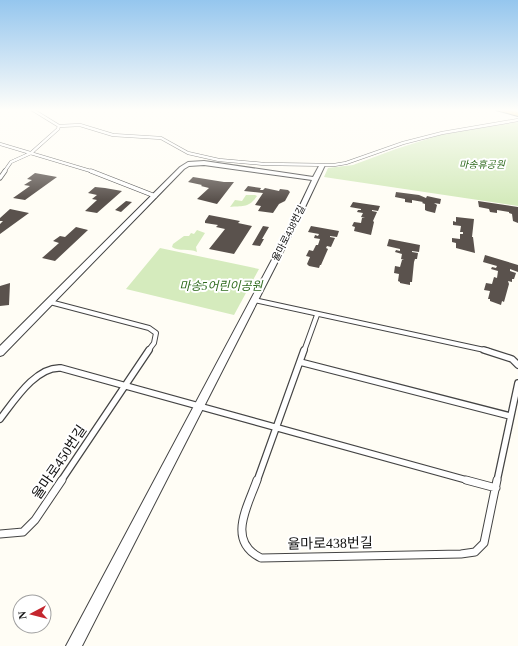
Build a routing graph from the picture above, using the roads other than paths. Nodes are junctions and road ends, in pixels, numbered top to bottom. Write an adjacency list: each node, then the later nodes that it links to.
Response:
1 (45, 140): 5 (lane)
2 (164, 140): 6 (lane)
3 (413, 140): 6 (lane)
4 (0, 144): 5 (lane)
5 (31, 153): 7 (lane); 9 (lane)
6 (322, 165): 8 (street, 율마로438번길)
7 (0, 178)
8 (314, 179): 9 (street); 10 (street, 율마로438번길)
9 (155, 196): 11 (street)
10 (254, 300): 12 (lane); 18 (street, 율마로438번길)
11 (50, 302): 13 (street); 17 (lane, 율마로450번길)
12 (317, 315): 14 (lane, 율마로438번길); 15 (lane)
13 (0, 352)
14 (300, 362): 19 (lane); 21 (lane, 율마로438번길)
15 (518, 366)
16 (518, 383): 19 (lane, 율마로438번길)
17 (126, 385): 18 (lane); 20 (lane); 23 (lane, 율마로450번길)
18 (198, 407): 21 (lane); 24 (street, 율마로438번길)
19 (510, 416): 22 (lane, 율마로438번길)
20 (0, 419)
21 (276, 428): 22 (lane); 22 (lane, 율마로438번길)
22 (496, 488)
23 (0, 534)
24 (74, 646)

